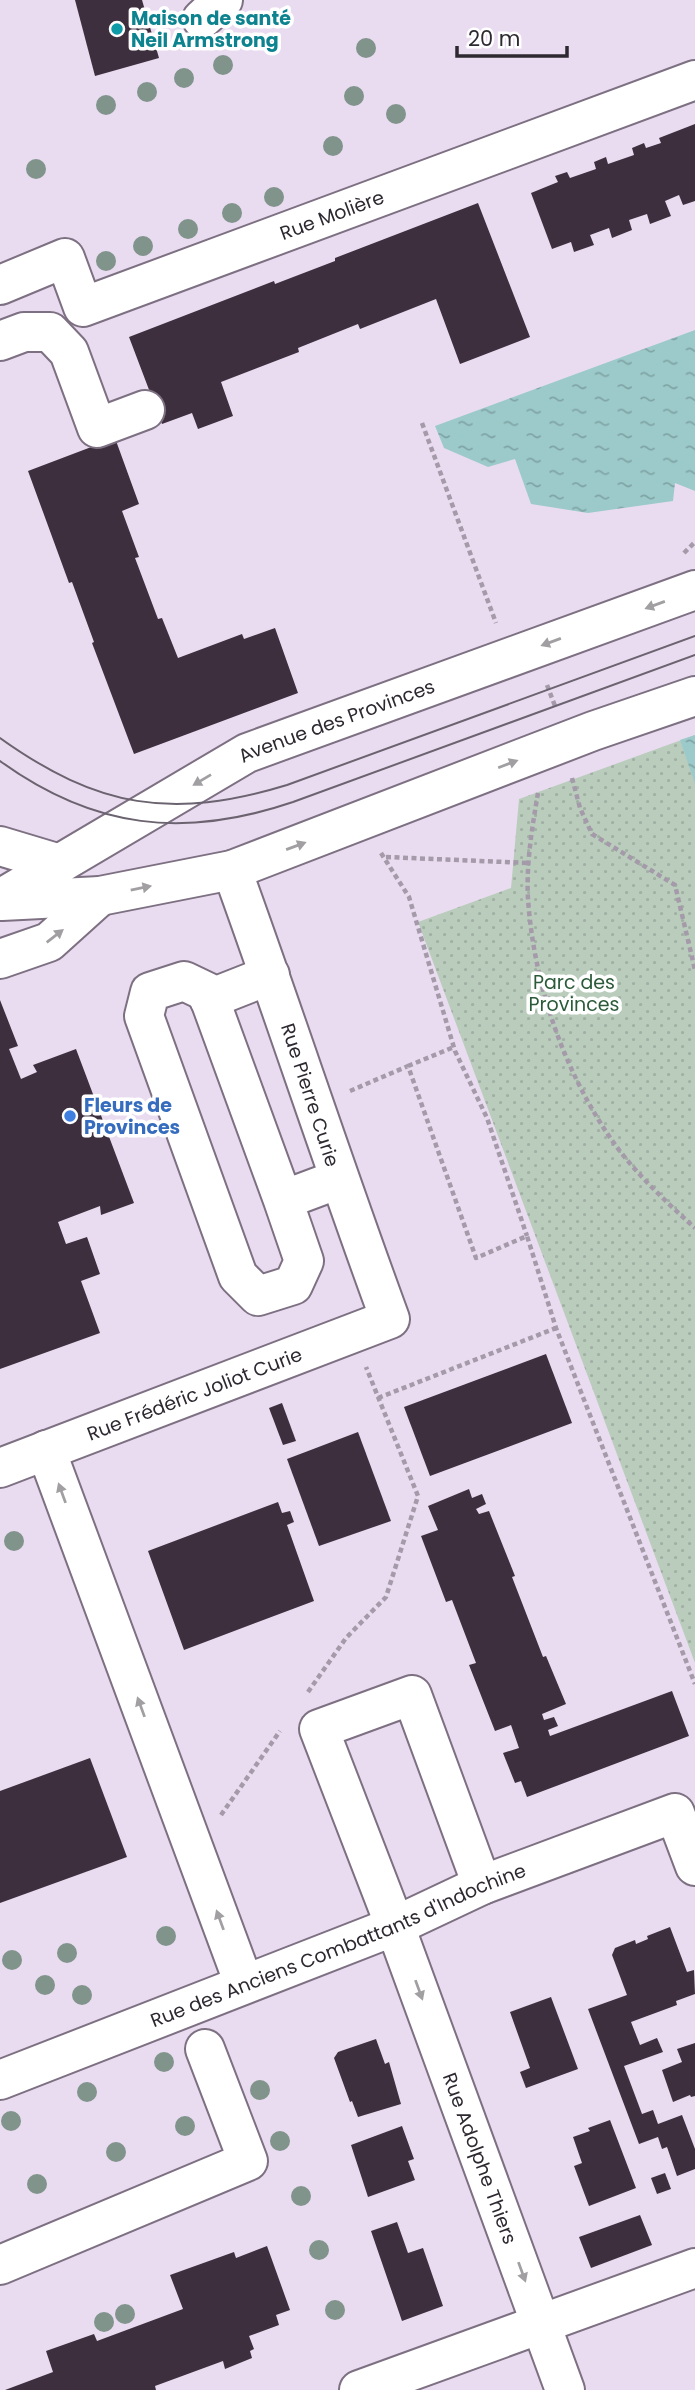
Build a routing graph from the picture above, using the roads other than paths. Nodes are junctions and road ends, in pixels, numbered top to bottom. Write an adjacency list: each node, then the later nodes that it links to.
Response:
1 (695, 80): 2 (street, Rue Molière)
2 (0, 285)
3 (0, 341): 4 (street)
4 (145, 410)
5 (695, 590): 8 (street, Avenue des Provinces, one-way to 8)
6 (695, 696): 9 (street, Avenue des Provinces, one-way to 6)
7 (0, 846): 8 (street)
8 (60, 864): 11 (street, Avenue des Provinces)
9 (232, 870): 10 (street, Avenue des Provinces, one-way to 9); 13 (street, Rue Pierre Curie)
10 (100, 896): 11 (street, Avenue des Provinces); 12 (street, one-way to 10)
11 (0, 900)
12 (0, 959)
13 (270, 975): 14 (street); 15 (street, Rue Pierre Curie)
14 (209, 999): 16 (street); 16 (street)
15 (339, 1179): 16 (street); 17 (street, Rue Pierre Curie)
16 (283, 1200)
17 (390, 1319): 18 (street, Rue Frédéric Joliot Curie)
18 (46, 1450): 19 (street, Rue Frédéric Joliot Curie); 23 (street, one-way to 18)
19 (0, 1468)
20 (695, 1866): 21 (street, Rue des Anciens Combattants d'Indochine)
21 (482, 1885): 22 (street, Rue des Anciens Combattants d'Indochine); 22 (street, Rue Adolphe Thiers)
22 (395, 1926): 23 (street, Rue des Anciens Combattants d'Indochine); 28 (street, Rue Adolphe Thiers, one-way to 28)
23 (244, 1984): 25 (street, Rue des Anciens Combattants d'Indochine)
24 (205, 2049): 26 (street)
25 (0, 2080)
26 (0, 2265)
27 (695, 2268): 28 (street)
28 (541, 2325): 29 (street); 30 (street, Rue Adolphe Thiers)
29 (359, 2390)
30 (565, 2390)

